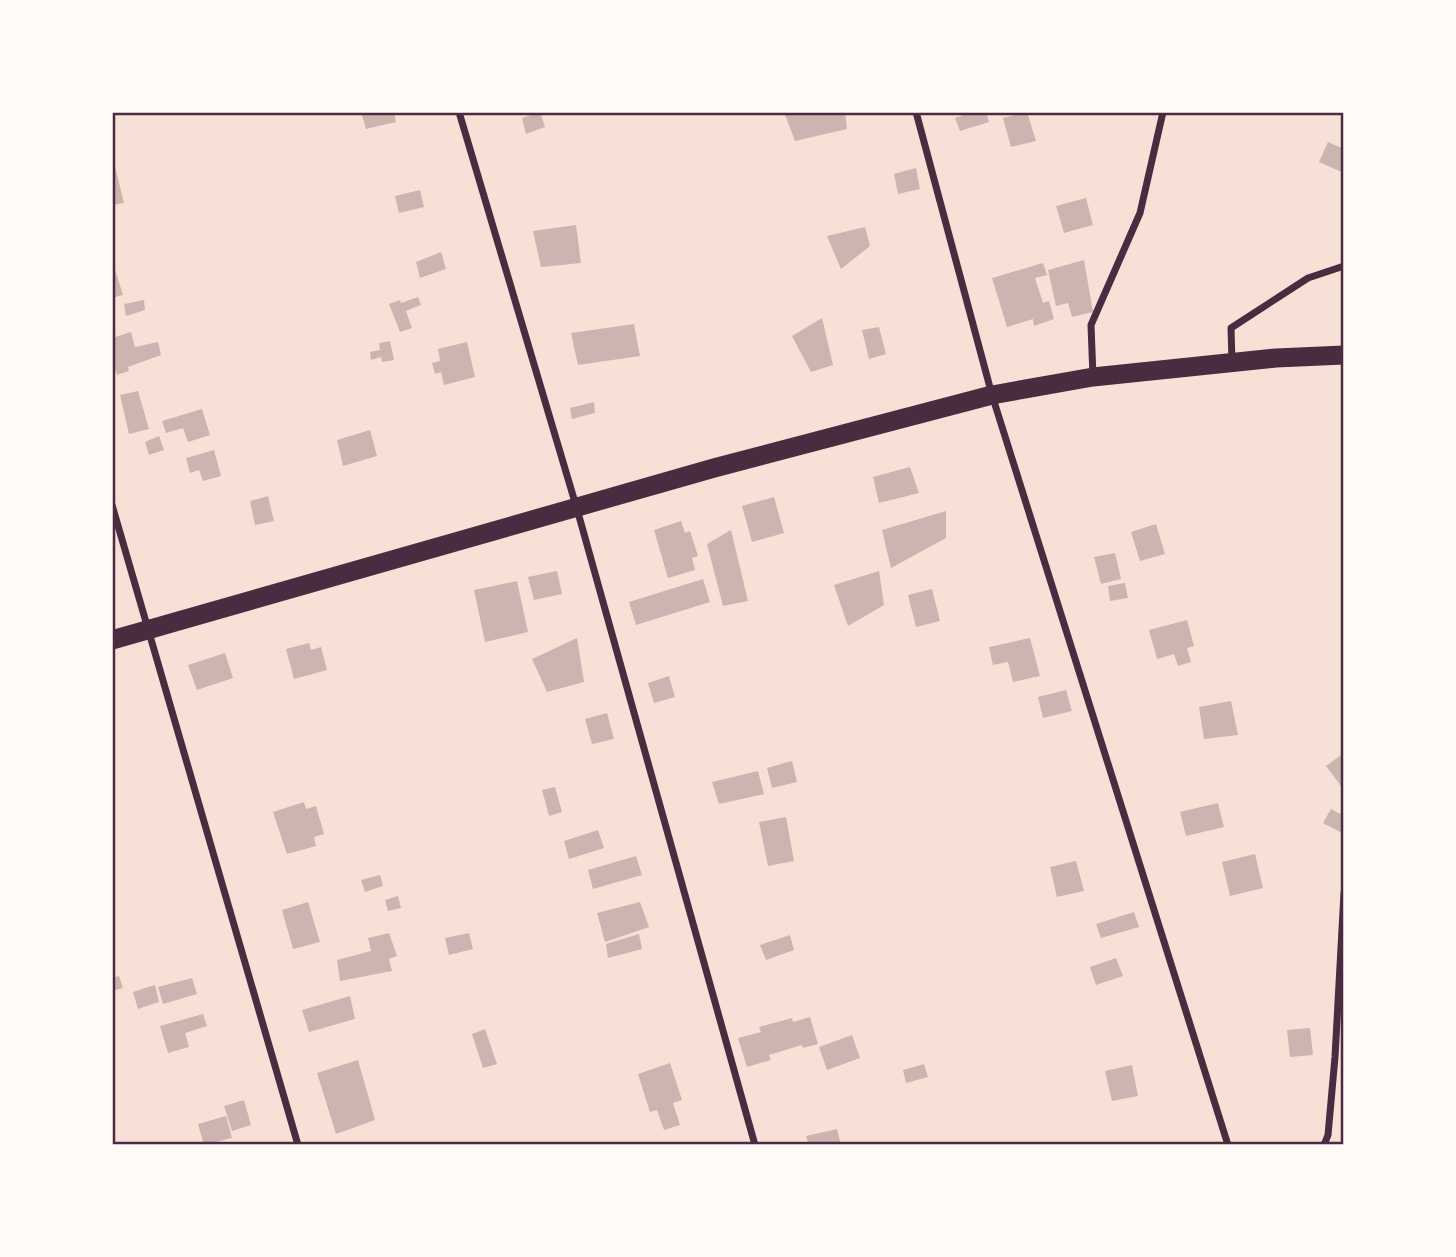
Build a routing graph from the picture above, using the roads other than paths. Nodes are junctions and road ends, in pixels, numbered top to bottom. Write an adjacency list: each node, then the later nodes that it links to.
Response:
1 (459, 112): 10 (street)
2 (916, 112): 8 (street)
3 (1163, 112): 7 (street)
4 (1344, 267): 6 (street)
5 (1344, 355): 6 (highway)
6 (1232, 363): 7 (highway)
7 (1093, 377): 8 (highway)
8 (992, 395): 10 (highway); 16 (street)
9 (112, 505): 11 (street)
10 (576, 509): 11 (highway); 15 (street)
11 (148, 630): 12 (highway); 14 (street)
12 (112, 640)
13 (1344, 893): 17 (street)
14 (298, 1145)
15 (755, 1145)
16 (1228, 1145)
17 (1324, 1145)

